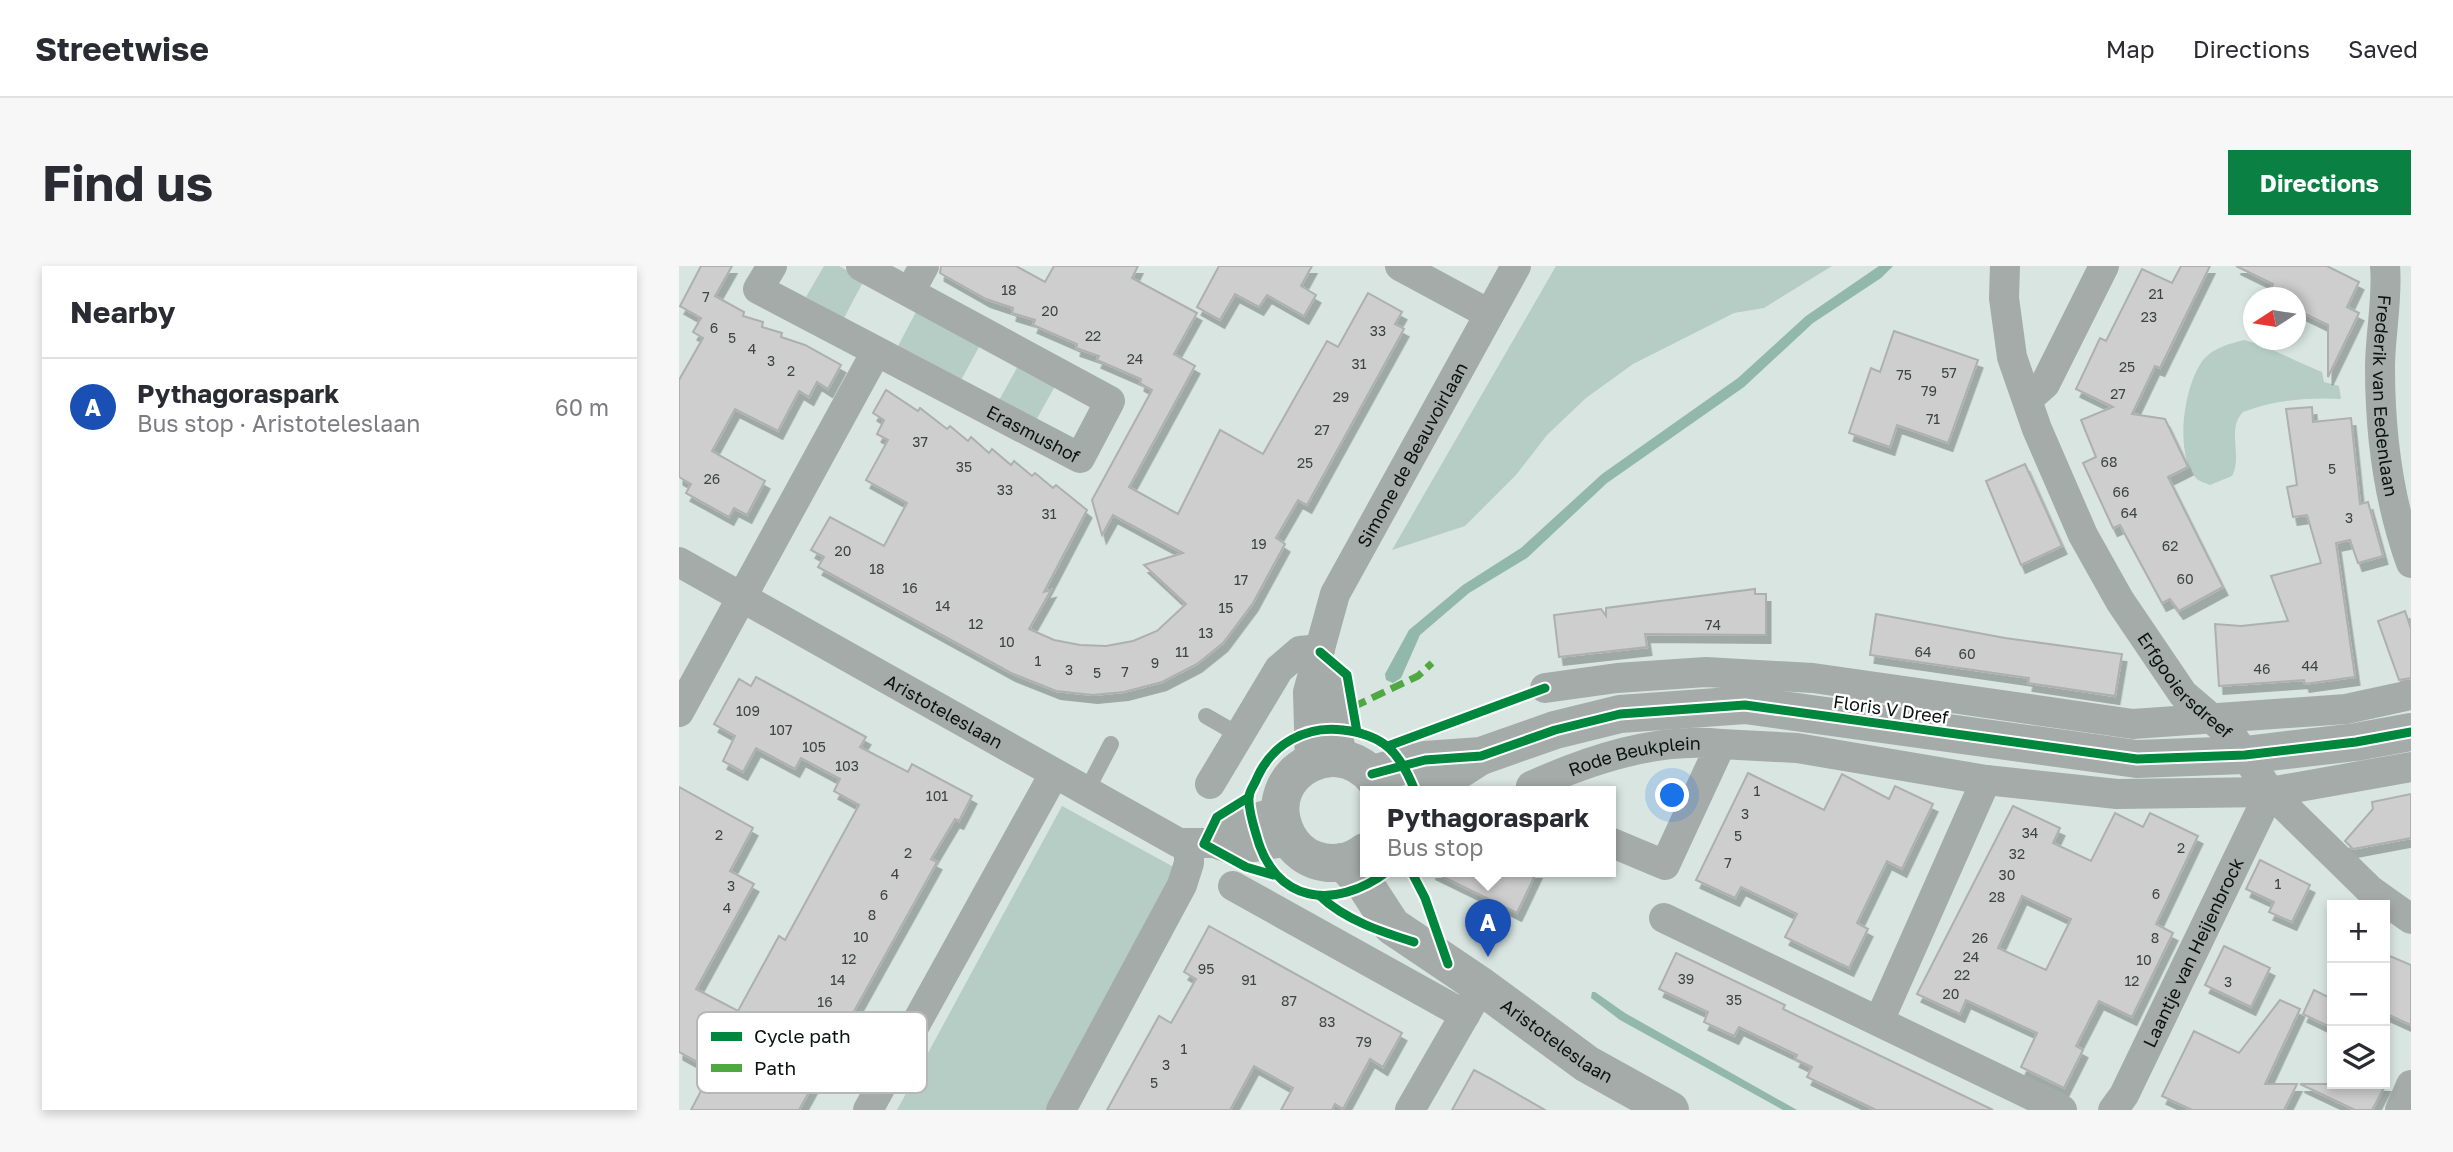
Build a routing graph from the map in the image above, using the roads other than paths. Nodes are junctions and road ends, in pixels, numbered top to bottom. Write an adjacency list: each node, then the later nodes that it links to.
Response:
1 (772, 266): 10 (street, Erasmushof)
2 (862, 266): 8 (street, Erasmushof)
3 (1401, 266): 9 (street)
4 (1516, 266): 9 (street, Simone de Beauvoirlaan)
5 (2005, 266): 11 (street, Erfgooiersdreef)
6 (2104, 266): 11 (street)
7 (2385, 266): 13 (street, Frederik van Eedenlaan)
8 (917, 279): 10 (street, Erasmushof)
9 (1489, 314): 15 (street, Simone de Beauvoirlaan)
10 (876, 352): 14 (street)
11 (2028, 398): 20 (street, Erfgooiersdreef)
12 (679, 562): 14 (street, Aristoteleslaan)
13 (2411, 563)
14 (743, 598): 18 (street); 29 (street, Aristoteleslaan)
15 (1319, 655): 22 (street); 28 (street)
16 (1545, 688): 20 (street, Floris V Dreef)
17 (2411, 695): 20 (street, Floris V Dreef)
18 (679, 712)
19 (1206, 716): 22 (lane)
20 (2213, 719): 26 (street, Erfgooiersdreef)
21 (2411, 732): 26 (street, Floris V Dreef)
22 (1239, 735): 31 (street)
23 (1111, 744): 34 (lane)
24 (1721, 744): 30 (street); 33 (street, Rode Beukplein); 38 (street, Rode Beukplein)
25 (1481, 755): 26 (street, Floris V Dreef); 28 (street, Floris V Dreef); 32 (street, Floris V Dreef)
26 (2245, 755): 35 (street, Erfgooiersdreef)
27 (2411, 767): 35 (street)
28 (1352, 771): 36 (street)
29 (1054, 774): 34 (street, Aristoteleslaan); 47 (street)
30 (1986, 780): 35 (street); 48 (street)
31 (1210, 784)
32 (1434, 786)
33 (1531, 786)
34 (1086, 792): 37 (street, Aristoteleslaan)
35 (2270, 792): 44 (street, Erfgooiersdreef); 56 (street, Laantje van Heijenbrock)
36 (1285, 826): 37 (street); 39 (street)
37 (1201, 844): 52 (street)
38 (1616, 844)
39 (1354, 857)
40 (1362, 877): 45 (street, Aristoteleslaan)
41 (1390, 877): 45 (street, Aristoteleslaan)
42 (1233, 886): 46 (street, Aristoteleslaan)
43 (1664, 918): 48 (street)
44 (2411, 919)
45 (1448, 964): 46 (street, Aristoteleslaan)
46 (1473, 1000): 53 (street); 54 (street, Aristoteleslaan)
47 (922, 1012)
48 (1879, 1021): 55 (street)
49 (2411, 1085): 57 (street)
50 (877, 1093): 51 (street)
51 (868, 1110)
52 (1061, 1110)
53 (1410, 1110)
54 (1670, 1110)
55 (2062, 1110)
56 (2113, 1110)
57 (2400, 1110)

